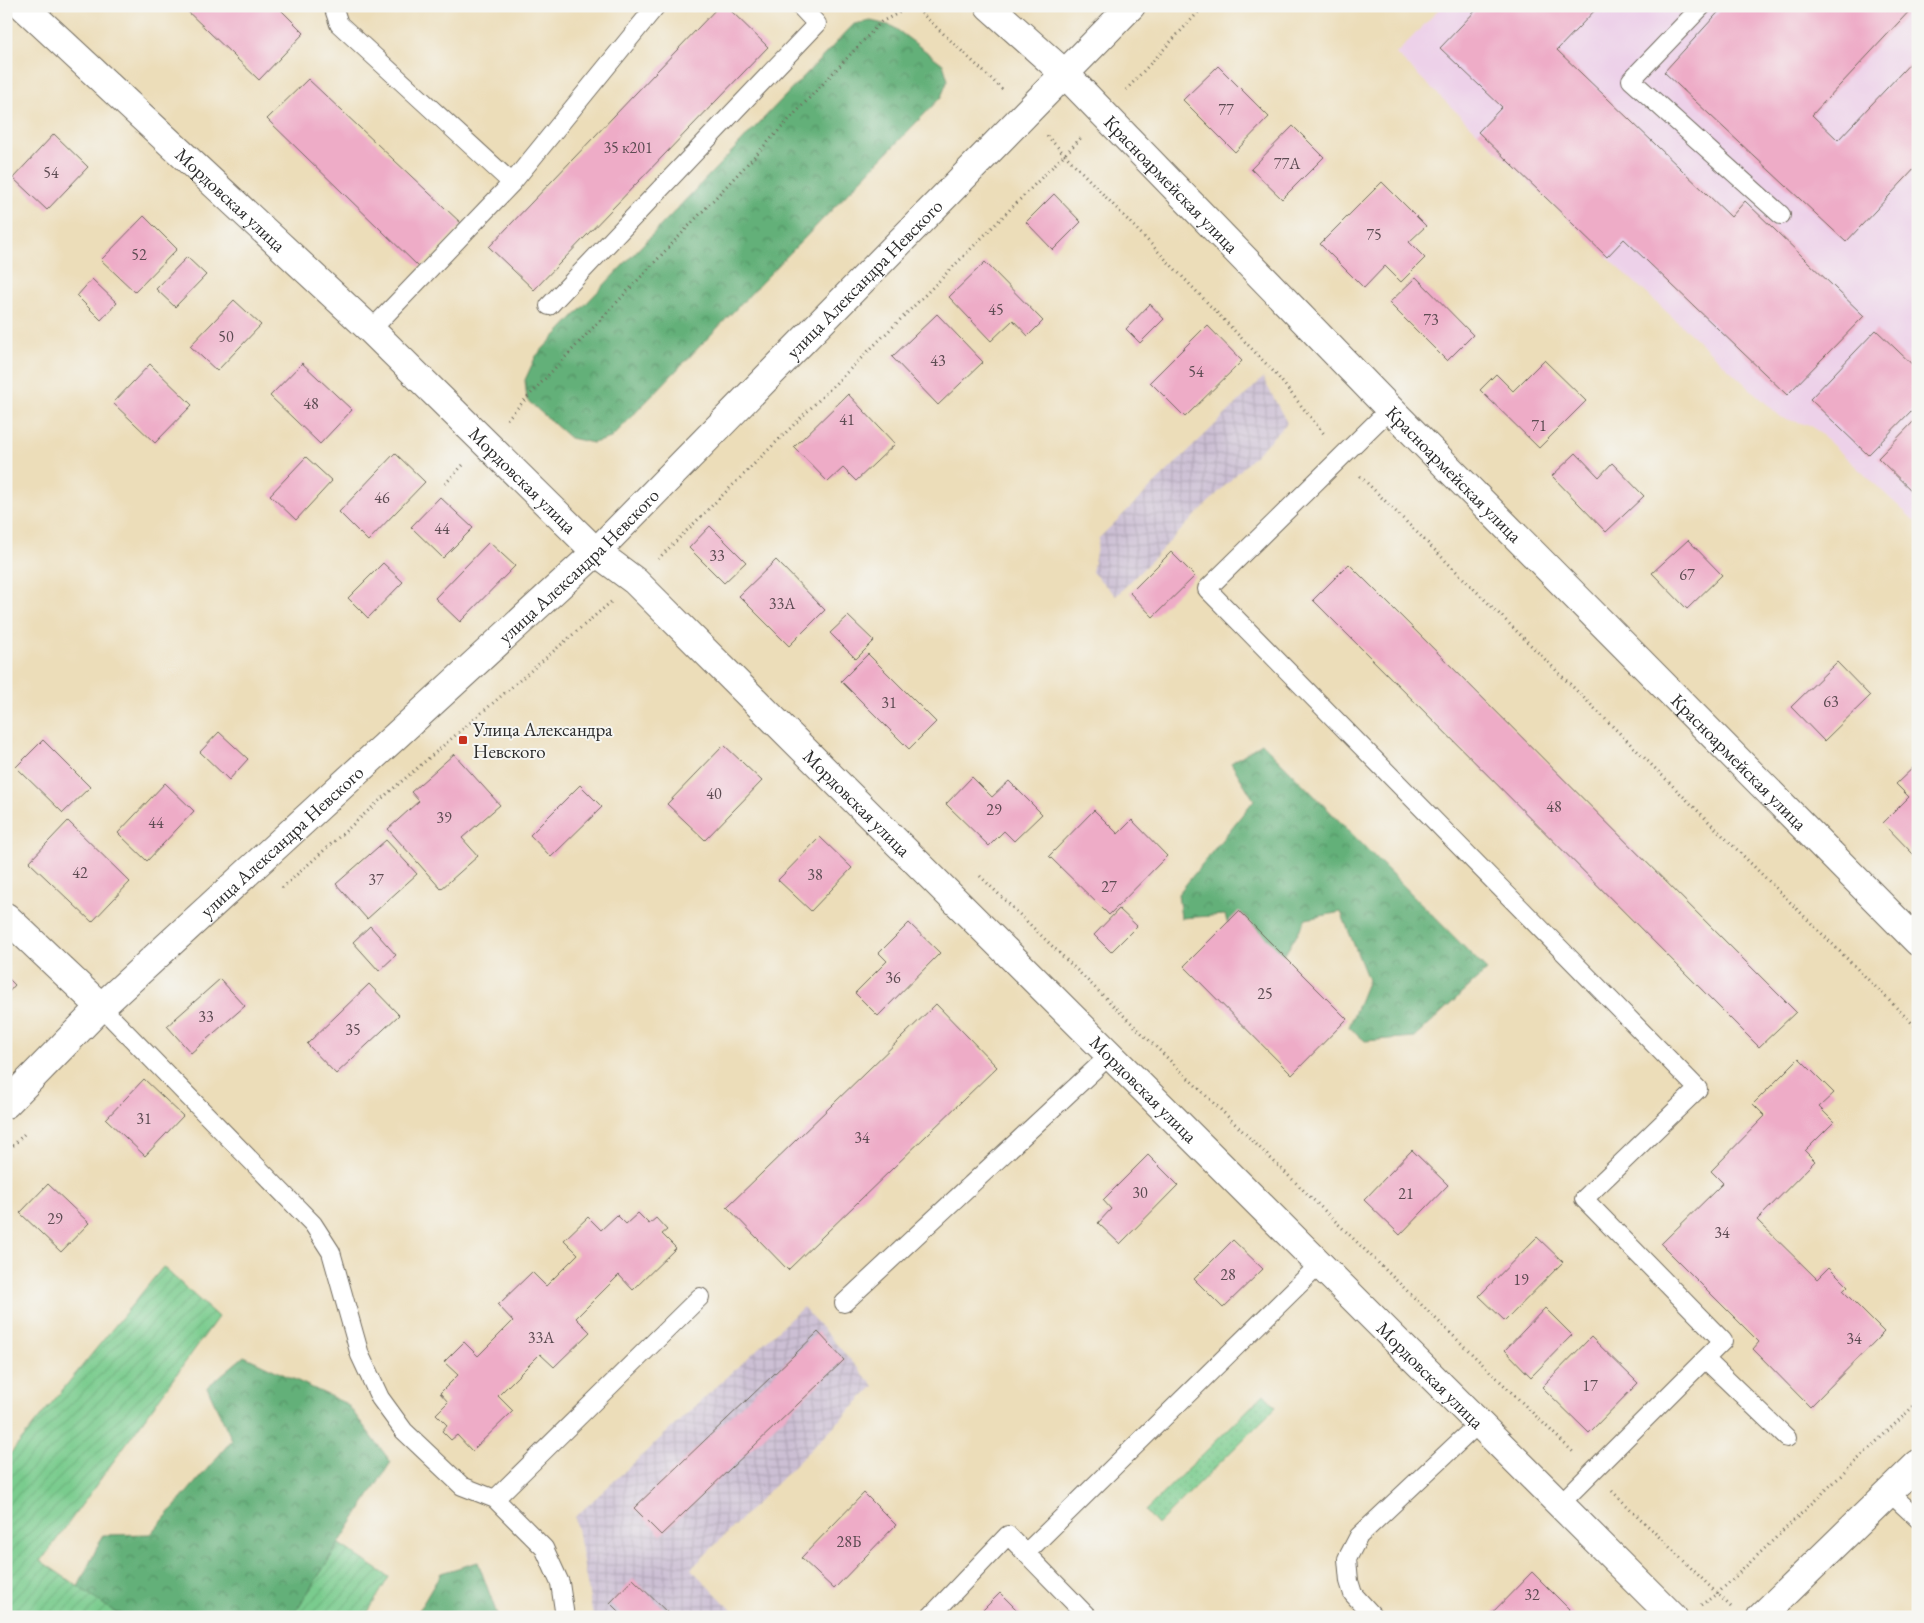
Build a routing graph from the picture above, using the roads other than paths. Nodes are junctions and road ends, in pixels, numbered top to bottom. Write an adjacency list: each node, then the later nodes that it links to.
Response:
1 (23, 6): 12 (street, Мордовская улица)
2 (333, 6): 9 (lane)
3 (656, 6): 9 (lane)
4 (800, 6): 11 (lane)
5 (989, 6): 8 (street, Красноармейская улица)
6 (1131, 6): 8 (street, улица Александра Невского)
7 (1702, 6): 10 (lane)
8 (1064, 74): 13 (street, Красноармейская улица); 14 (street, улица Александра Невского)
9 (512, 183): 12 (lane)
10 (1781, 215)
11 (549, 306)
12 (371, 330): 14 (street, Мордовская улица)
13 (1390, 409): 16 (street, Красноармейская улица); 23 (lane)
14 (596, 552): 17 (street, улица Александра Невского); 18 (street, Мордовская улица)
15 (6, 917): 17 (street)
16 (1918, 942)
17 (100, 1007): 19 (street, улица Александра Невского); 28 (lane)
18 (1110, 1055): 20 (street, Мордовская улица); 22 (lane)
19 (6, 1104)
20 (1320, 1264): 24 (street, Мордовская улица); 31 (lane)
21 (700, 1297): 28 (lane)
22 (844, 1303)
23 (1705, 1359): 25 (lane); 29 (lane)
24 (1479, 1423): 29 (street, Мордовская улица); 36 (lane)
25 (1787, 1438)
26 (1918, 1464): 27 (street)
27 (1888, 1492): 30 (lane); 37 (street)
28 (494, 1500): 33 (lane)
29 (1560, 1504): 32 (street, Мордовская улица)
30 (1918, 1518)
31 (1026, 1553): 34 (lane); 35 (lane)
32 (1683, 1614)
33 (565, 1617)
34 (930, 1617)
35 (1088, 1617)
36 (1374, 1617)
37 (1761, 1617)

